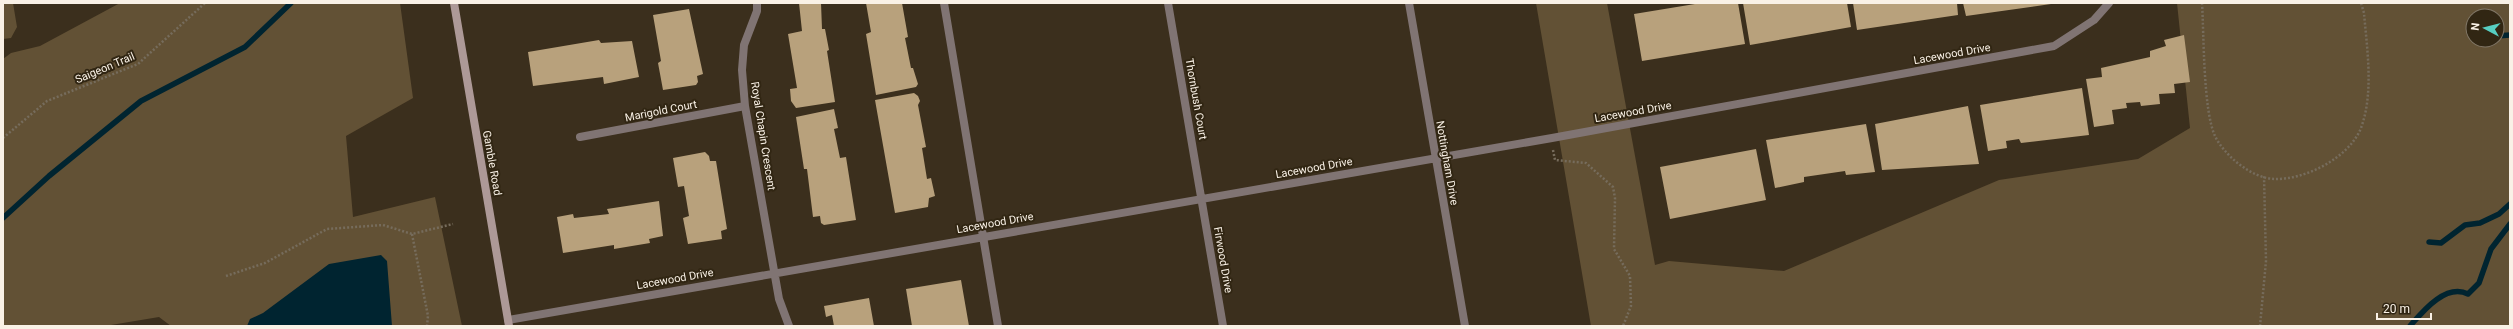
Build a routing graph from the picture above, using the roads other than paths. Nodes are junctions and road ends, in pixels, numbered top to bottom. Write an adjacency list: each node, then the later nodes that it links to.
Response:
1 (454, 3): 13 (main road, Gamble Road)
2 (757, 3): 7 (street, Royal Chapin Crescent)
3 (944, 3): 11 (street)
4 (1168, 3): 10 (street, Thornbush Court)
5 (1409, 3): 9 (street, Nottingham Drive)
6 (2109, 3): 9 (street, Lacewood Drive)
7 (746, 106): 8 (street, Marigold Court); 12 (street, Royal Chapin Crescent)
8 (580, 137)
9 (1436, 158): 10 (street, Lacewood Drive); 17 (street, Nottingham Drive)
10 (1201, 199): 11 (street, Lacewood Drive); 16 (street, Firwood Drive)
11 (983, 236): 12 (street, Lacewood Drive); 15 (street)
12 (775, 273): 13 (street, Lacewood Drive); 14 (street, Royal Chapin Crescent)
13 (508, 323)
14 (789, 326)
15 (998, 326)
16 (1223, 326)
17 (1465, 326)

